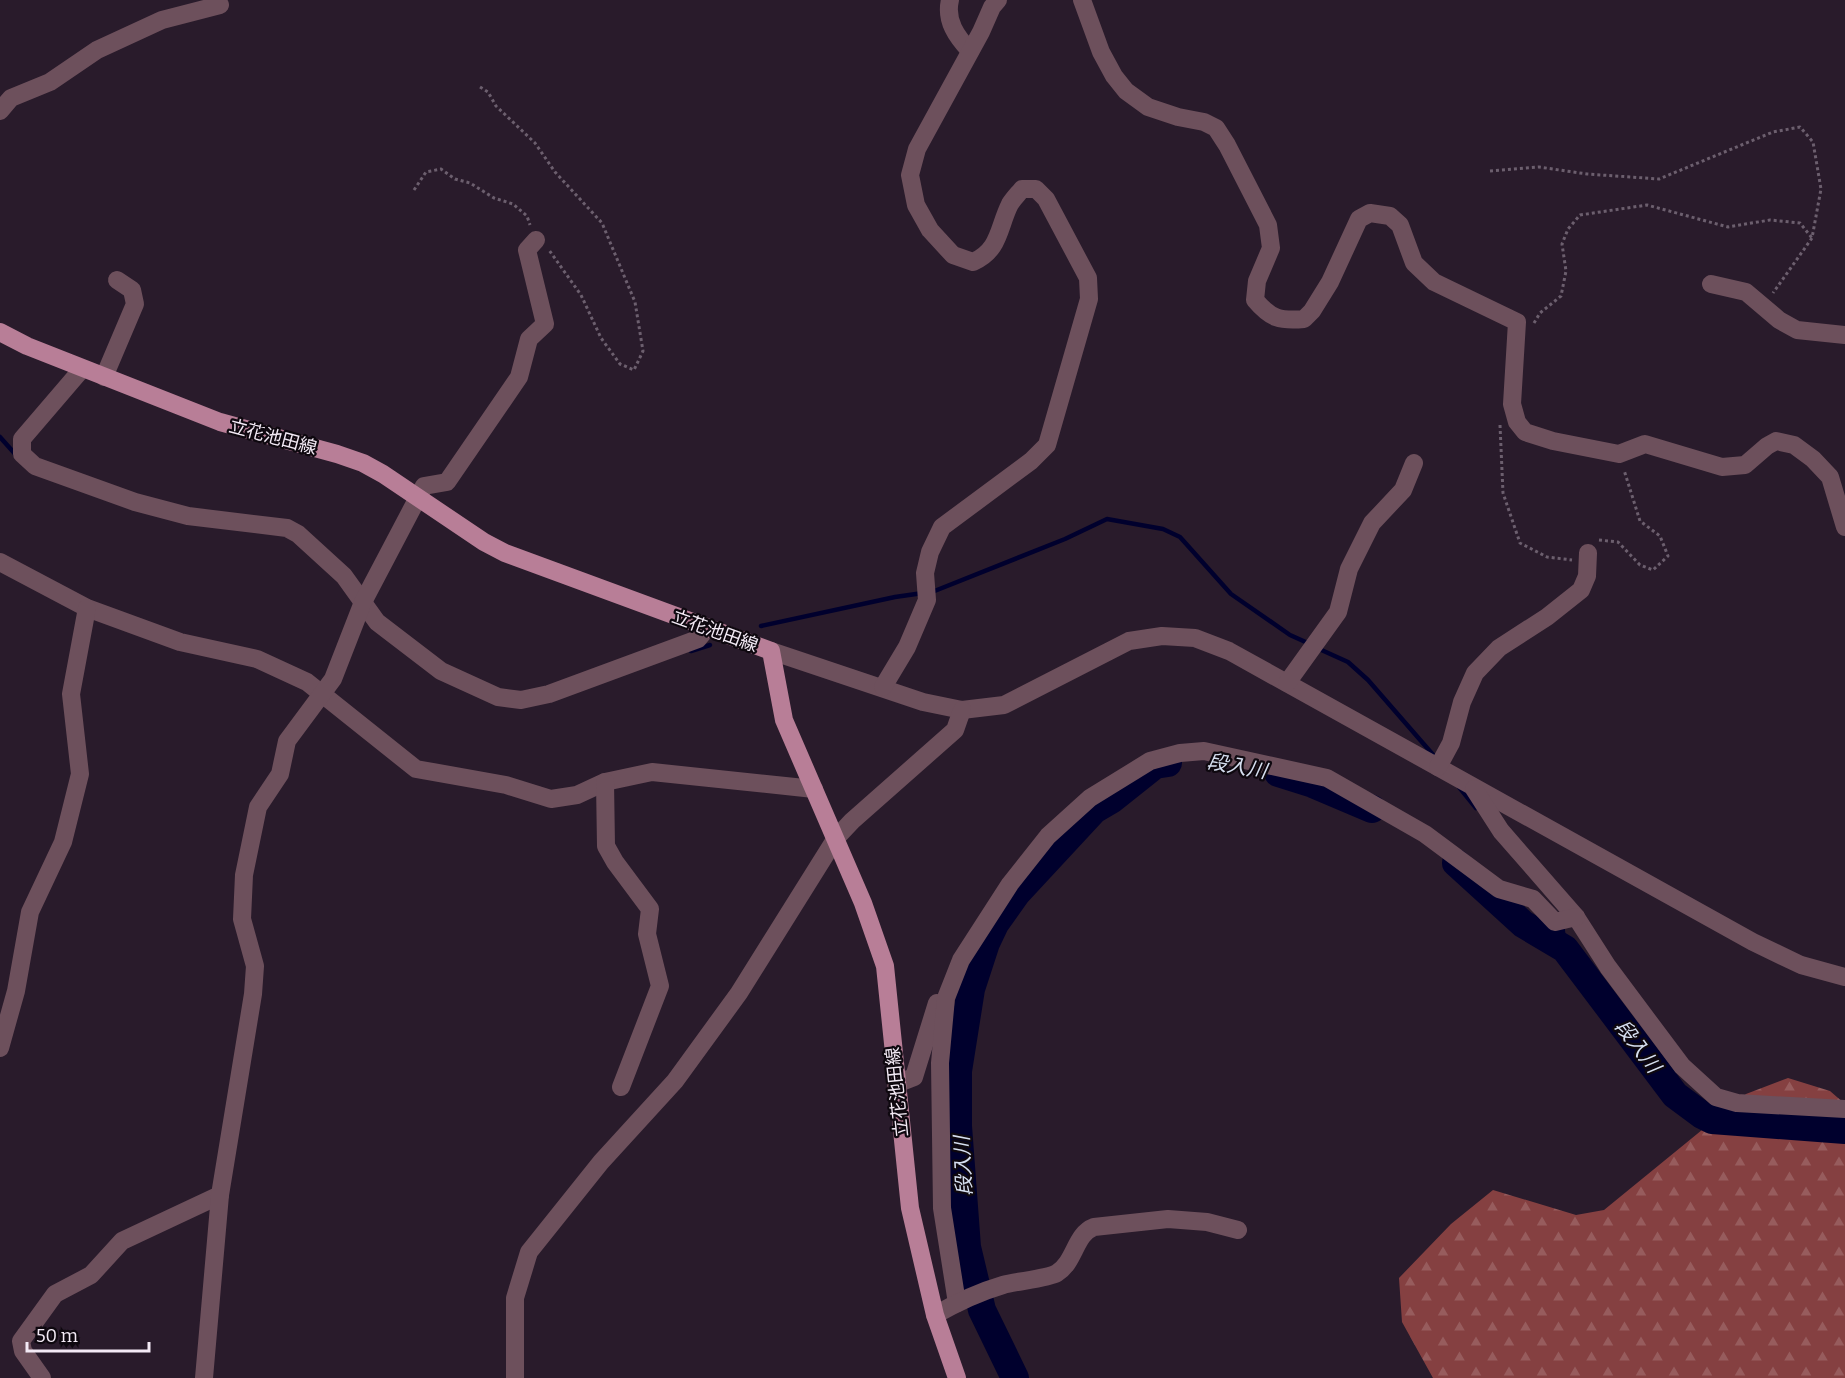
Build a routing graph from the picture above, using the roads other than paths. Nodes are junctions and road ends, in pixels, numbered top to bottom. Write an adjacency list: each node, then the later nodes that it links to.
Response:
1 (950, 0): 5 (street)
2 (998, 0): 5 (street)
3 (1082, 0): 16 (street)
4 (220, 5): 6 (street)
5 (970, 51): 24 (street)
6 (0, 111)
7 (536, 240): 15 (street)
8 (117, 280): 13 (street)
9 (1712, 284): 11 (street)
10 (0, 332): 12 (main road, 立花池田線)
11 (1845, 335)
12 (82, 369): 13 (main road, 立花池田線); 19 (street)
13 (104, 377): 15 (main road, 立花池田線)
14 (1414, 463): 23 (street)
15 (417, 497): 19 (street); 21 (main road, 立花池田線)
16 (1845, 527)
17 (1588, 557): 27 (street)
18 (0, 562): 20 (street)
19 (363, 602): 21 (street); 25 (street)
20 (87, 608): 25 (street); 35 (street)
21 (707, 627): 22 (main road, 立花池田線)
22 (771, 651): 24 (street); 30 (main road, 立花池田線)
23 (1287, 683): 26 (street); 27 (street)
24 (883, 687): 26 (street)
25 (323, 694): 28 (street); 39 (street)
26 (962, 710): 31 (street)
27 (1438, 767): 29 (street)
28 (605, 782): 30 (street); 37 (street)
29 (1473, 787): 32 (street); 33 (street)
30 (814, 789): 31 (main road, 立花池田線)
31 (836, 838): 36 (main road, 立花池田線); 45 (street)
32 (1576, 917): 34 (street); 38 (street)
33 (1845, 977)
34 (946, 998): 36 (street); 41 (street)
35 (0, 1048)
36 (896, 1084): 42 (main road, 立花池田線)
37 (621, 1087)
38 (1845, 1109)
39 (220, 1195): 43 (street); 44 (street)
40 (1238, 1230): 41 (street)
41 (957, 1303): 42 (street)
42 (935, 1315): 46 (main road, 立花池田線)
43 (42, 1378)
44 (204, 1378)
45 (514, 1378)
46 (957, 1378)

